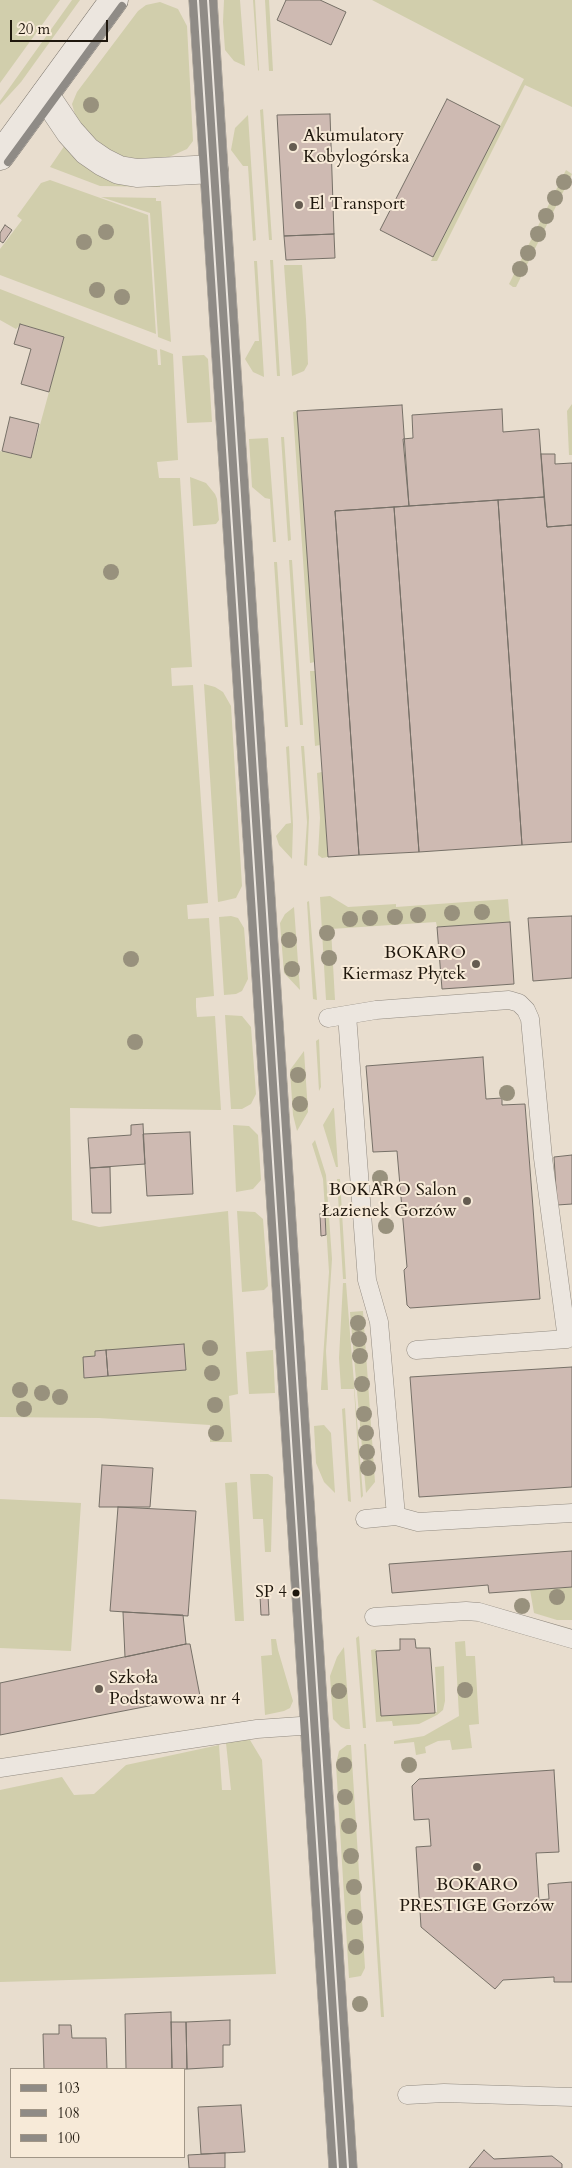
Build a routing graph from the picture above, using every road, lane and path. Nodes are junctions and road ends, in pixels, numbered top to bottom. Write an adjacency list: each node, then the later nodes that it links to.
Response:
1 (114, 0): 3 (street)
2 (202, 0): 5 (street)
3 (44, 95): 4 (street); 5 (street)
4 (0, 156)
5 (214, 168): 15 (street)
6 (347, 1015): 7 (lane); 8 (lane); 11 (lane)
7 (328, 1018)
8 (570, 1339): 9 (lane)
9 (416, 1350)
10 (572, 1513): 11 (lane)
11 (396, 1516): 12 (lane)
12 (365, 1518)
13 (374, 1617): 14 (lane)
14 (572, 1639)
15 (315, 1725): 16 (lane); 19 (street)
16 (0, 1768)
17 (407, 2095): 18 (lane)
18 (572, 2097)
19 (343, 2168)

